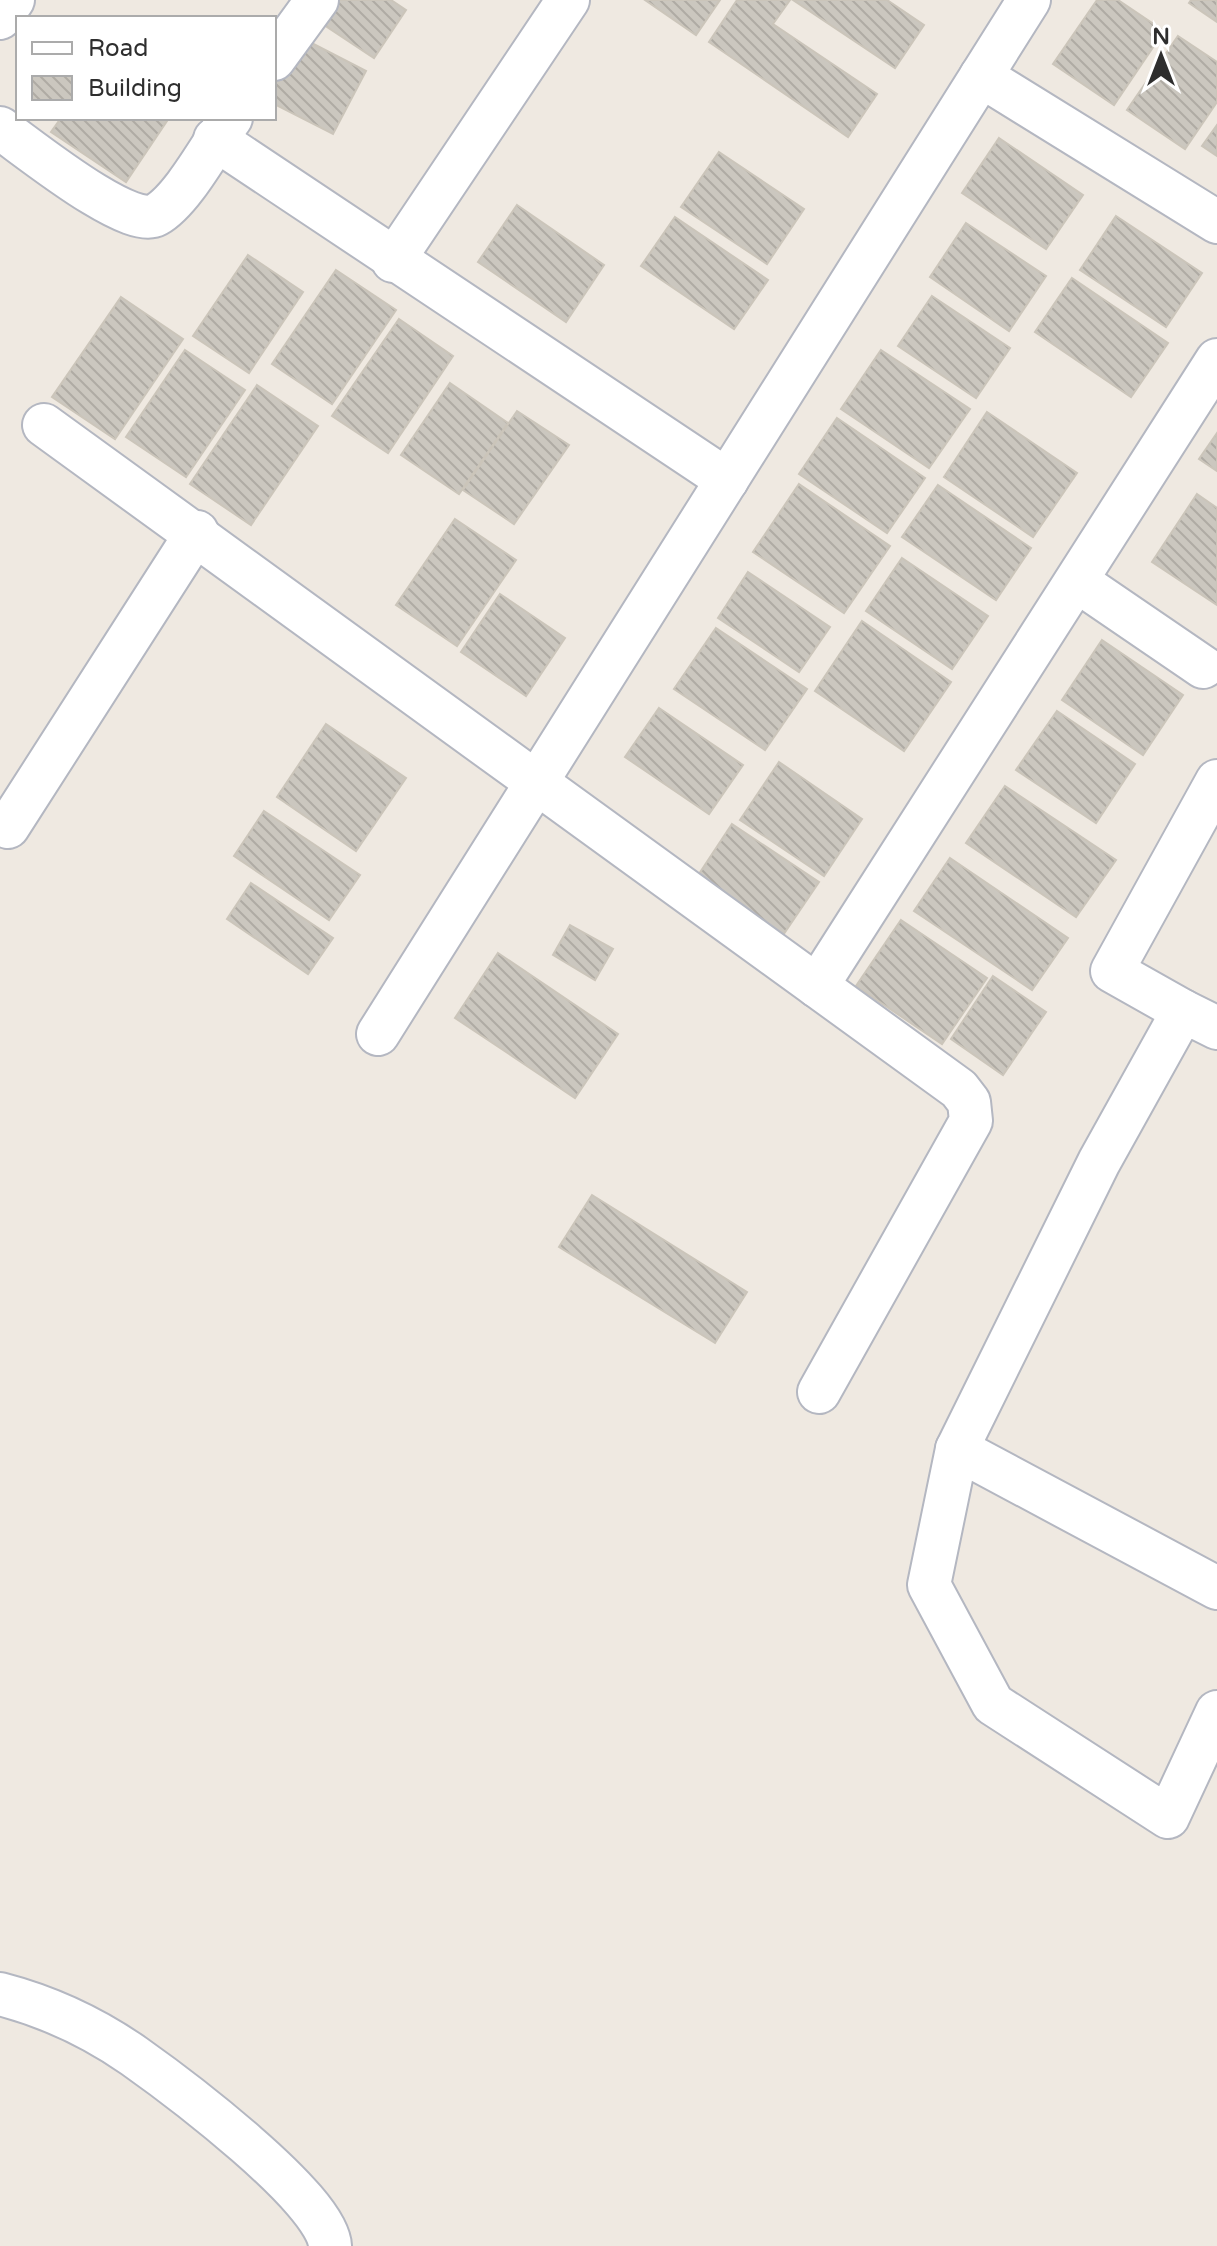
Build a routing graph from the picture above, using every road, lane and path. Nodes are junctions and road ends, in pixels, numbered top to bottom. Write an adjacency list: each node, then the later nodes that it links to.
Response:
1 (13, 0): 5 (street)
2 (317, 0): 6 (street)
3 (568, 0): 11 (street)
4 (1029, 0): 7 (street)
5 (0, 18)
6 (276, 56)
7 (981, 76): 10 (street); 14 (street)
8 (0, 128): 9 (street)
9 (223, 129): 11 (street)
10 (1217, 222)
11 (393, 261): 14 (street)
12 (1217, 360): 16 (street)
13 (44, 425): 15 (street)
14 (727, 480): 18 (street)
15 (197, 532): 18 (street); 20 (street)
16 (1077, 581): 17 (street); 21 (street)
17 (1203, 667)
18 (537, 781): 21 (street); 23 (street)
19 (1217, 781): 22 (street)
20 (8, 827)
21 (817, 986): 24 (street)
22 (1200, 1019): 25 (street)
23 (378, 1034)
24 (819, 1392)
25 (957, 1449): 26 (street); 27 (street)
26 (1217, 1588)
27 (1217, 1712)
28 (0, 1994): 29 (street)
29 (330, 2246)

